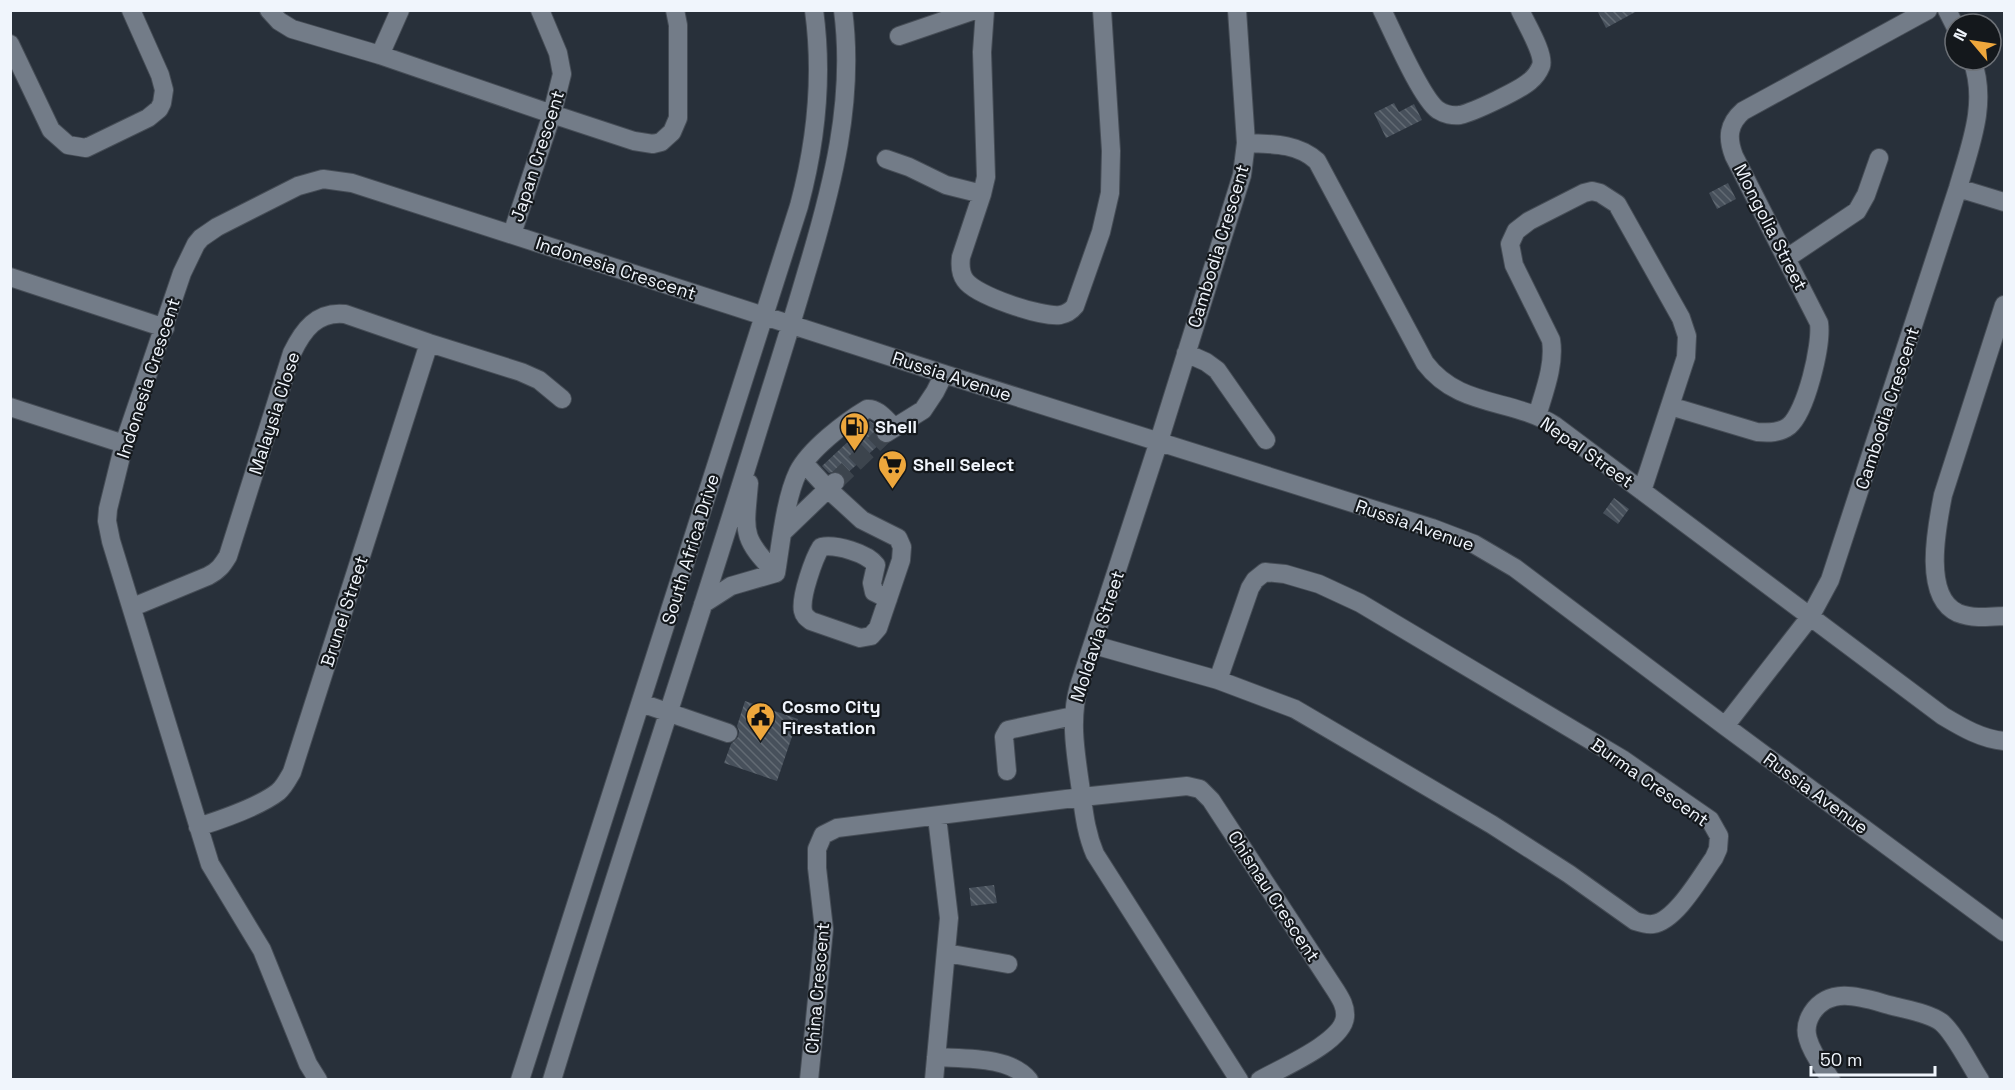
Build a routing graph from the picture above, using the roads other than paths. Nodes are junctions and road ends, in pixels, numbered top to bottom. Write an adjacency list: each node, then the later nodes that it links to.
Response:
1 (131, 10): 16 (street)
2 (269, 10): 17 (street)
3 (400, 10): 17 (street)
4 (540, 10): 19 (street, Japan Crescent)
5 (675, 10): 19 (street)
6 (814, 10): 30 (street, South Africa Drive)
7 (843, 10): 31 (street, South Africa Drive)
8 (975, 10): 15 (street)
9 (985, 10): 24 (street)
10 (1102, 10): 24 (street)
11 (1237, 10): 20 (street, Cambodia Crescent)
12 (1382, 10): 13 (street)
13 (1520, 10)
14 (1928, 10): 27 (street, Mongolia Street)
15 (899, 36)
16 (10, 44)
17 (380, 55): 19 (street)
18 (1976, 72): 23 (street, Cambodia Crescent)
19 (552, 114): 26 (street, Japan Crescent)
20 (1246, 143): 34 (street, Cambodia Crescent); 39 (street, Nepal Street)
21 (1879, 158): 27 (street)
22 (886, 159): 24 (street)
23 (1958, 188): 25 (street); 55 (street, Cambodia Crescent)
24 (982, 194)
25 (2004, 202)
26 (512, 234): 30 (street, Indonesia Crescent); 32 (street, Indonesia Crescent)
27 (1787, 258): 37 (street, Mongolia Street)
28 (10, 277): 32 (street)
29 (2004, 305): 54 (street)
30 (764, 316): 31 (street, Russia Avenue); 58 (street, South Africa Drive)
31 (791, 324): 35 (street, Russia Avenue); 43 (street, South Africa Drive)
32 (165, 328): 42 (street, Indonesia Crescent)
33 (429, 343): 36 (street, Malaysia Close); 53 (street, Malaysia Close); 67 (street, Brunei Street)
34 (1186, 353): 40 (street); 41 (street, Cambodia Crescent)
35 (944, 374): 41 (street, Russia Avenue); 44 (street)
36 (562, 399)
37 (1670, 406): 39 (street); 46 (street)
38 (10, 407): 42 (street)
39 (1538, 416): 46 (street, Nepal Street)
40 (1266, 440)
41 (1159, 441): 56 (street, Moldavia Street); 61 (street, Russia Avenue)
42 (124, 444): 53 (street, Indonesia Crescent)
43 (752, 450): 50 (street); 52 (street, South Africa Drive)
44 (804, 463): 45 (street); 48 (street)
45 (832, 486): 47 (street); 48 (street)
46 (1642, 491): 55 (street, Nepal Street)
47 (862, 520): 49 (street); 51 (street)
48 (783, 532): 50 (street)
49 (851, 551): 51 (street); 51 (street)
50 (776, 573): 52 (street)
51 (888, 600)
52 (703, 604): 59 (street, South Africa Drive)
53 (132, 607): 67 (street, Indonesia Crescent)
54 (2004, 616)
55 (1810, 617): 61 (street, Cambodia Crescent); 63 (street, Nepal Street)
56 (1094, 645): 57 (street, Burma Crescent); 60 (street, Moldavia Street)
57 (1218, 680): 57 (street, Burma Crescent)
58 (641, 702): 59 (street); 73 (street, South Africa Drive)
59 (669, 712): 62 (street); 74 (street, South Africa Drive)
60 (1073, 716): 64 (street); 65 (street, Moldavia Street)
61 (1725, 726): 68 (street, Russia Avenue)
62 (728, 733)
63 (2004, 741)
64 (1007, 771)
65 (1082, 797): 66 (street, China Crescent); 78 (street, Moldavia Street); 79 (street, Chisnau Crescent)
66 (937, 817): 69 (street); 75 (street, China Crescent)
67 (198, 827): 72 (street, Indonesia Crescent)
68 (2004, 932)
69 (946, 953): 70 (street); 71 (street)
70 (1008, 963)
71 (936, 1057): 76 (street); 77 (street)
72 (318, 1080)
73 (520, 1080)
74 (552, 1080)
75 (809, 1080)
76 (934, 1080)
77 (1029, 1080)
78 (1239, 1080)
79 (1260, 1080)
80 (1831, 1080): 81 (street)
81 (1980, 1080)

